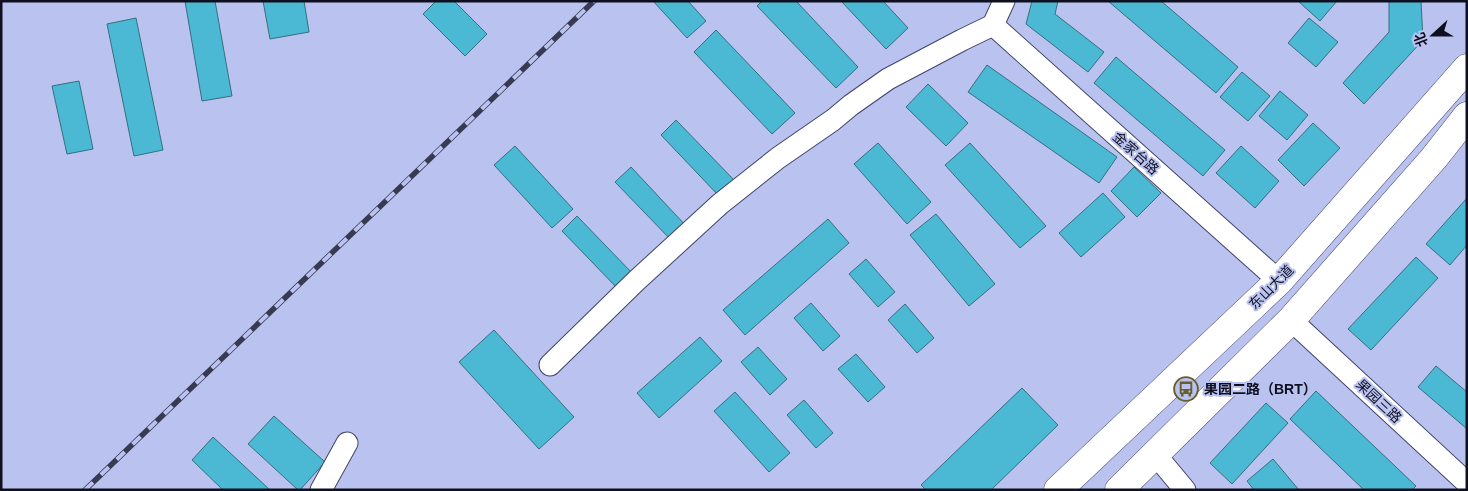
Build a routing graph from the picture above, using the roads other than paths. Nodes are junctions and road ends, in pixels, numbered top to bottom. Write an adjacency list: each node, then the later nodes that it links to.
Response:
1 (1004, 1): 2 (street)
2 (993, 26): 9 (street, 金家台路); 11 (street)
3 (1467, 58): 6 (main road)
4 (1467, 68): 6 (main road, 东山大道)
5 (1467, 116): 8 (main road)
6 (1424, 117): 9 (main road, 东山大道)
7 (1467, 128): 8 (main road)
8 (1434, 158): 10 (main road)
9 (1279, 281): 16 (main road, 东山大道)
10 (1291, 320): 13 (main road); 14 (street, 果园三路)
11 (550, 365)
12 (347, 444): 15 (street)
13 (1155, 454): 17 (main road); 18 (street)
14 (1467, 483)
15 (321, 490)
16 (1058, 490)
17 (1119, 490)
18 (1185, 490)

